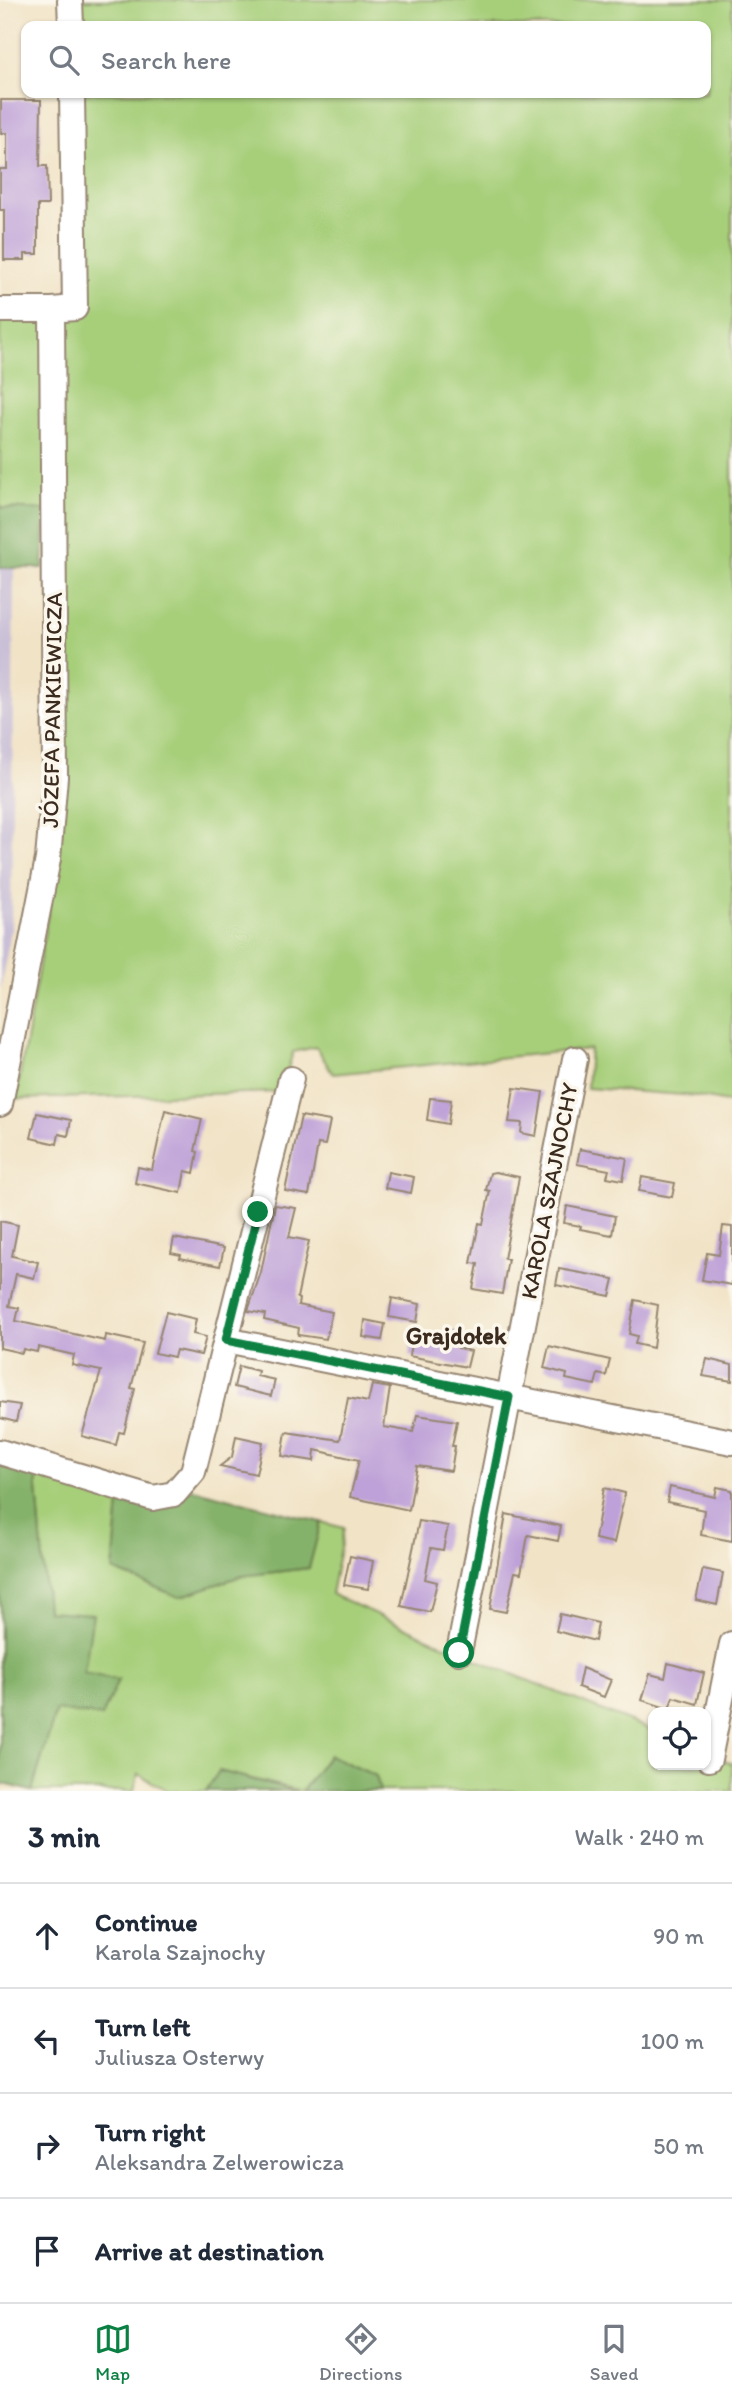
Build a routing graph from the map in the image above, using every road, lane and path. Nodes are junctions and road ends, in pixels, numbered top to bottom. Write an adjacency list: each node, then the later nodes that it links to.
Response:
1 (70, 0): 2 (street)
2 (71, 21)
3 (72, 98): 5 (street)
4 (0, 310): 5 (street)
5 (52, 310): 8 (street, JÓZEFA PANKIEWICZA)
6 (575, 1059): 10 (street, KAROLA SZAJNOCHY)
7 (291, 1079): 9 (street)
8 (0, 1104)
9 (226, 1340): 10 (street); 12 (street)
10 (509, 1397): 11 (street); 14 (street, KAROLA SZAJNOCHY)
11 (732, 1442)
12 (0, 1452)
13 (732, 1644): 15 (street)
14 (459, 1653)
15 (711, 1749)

